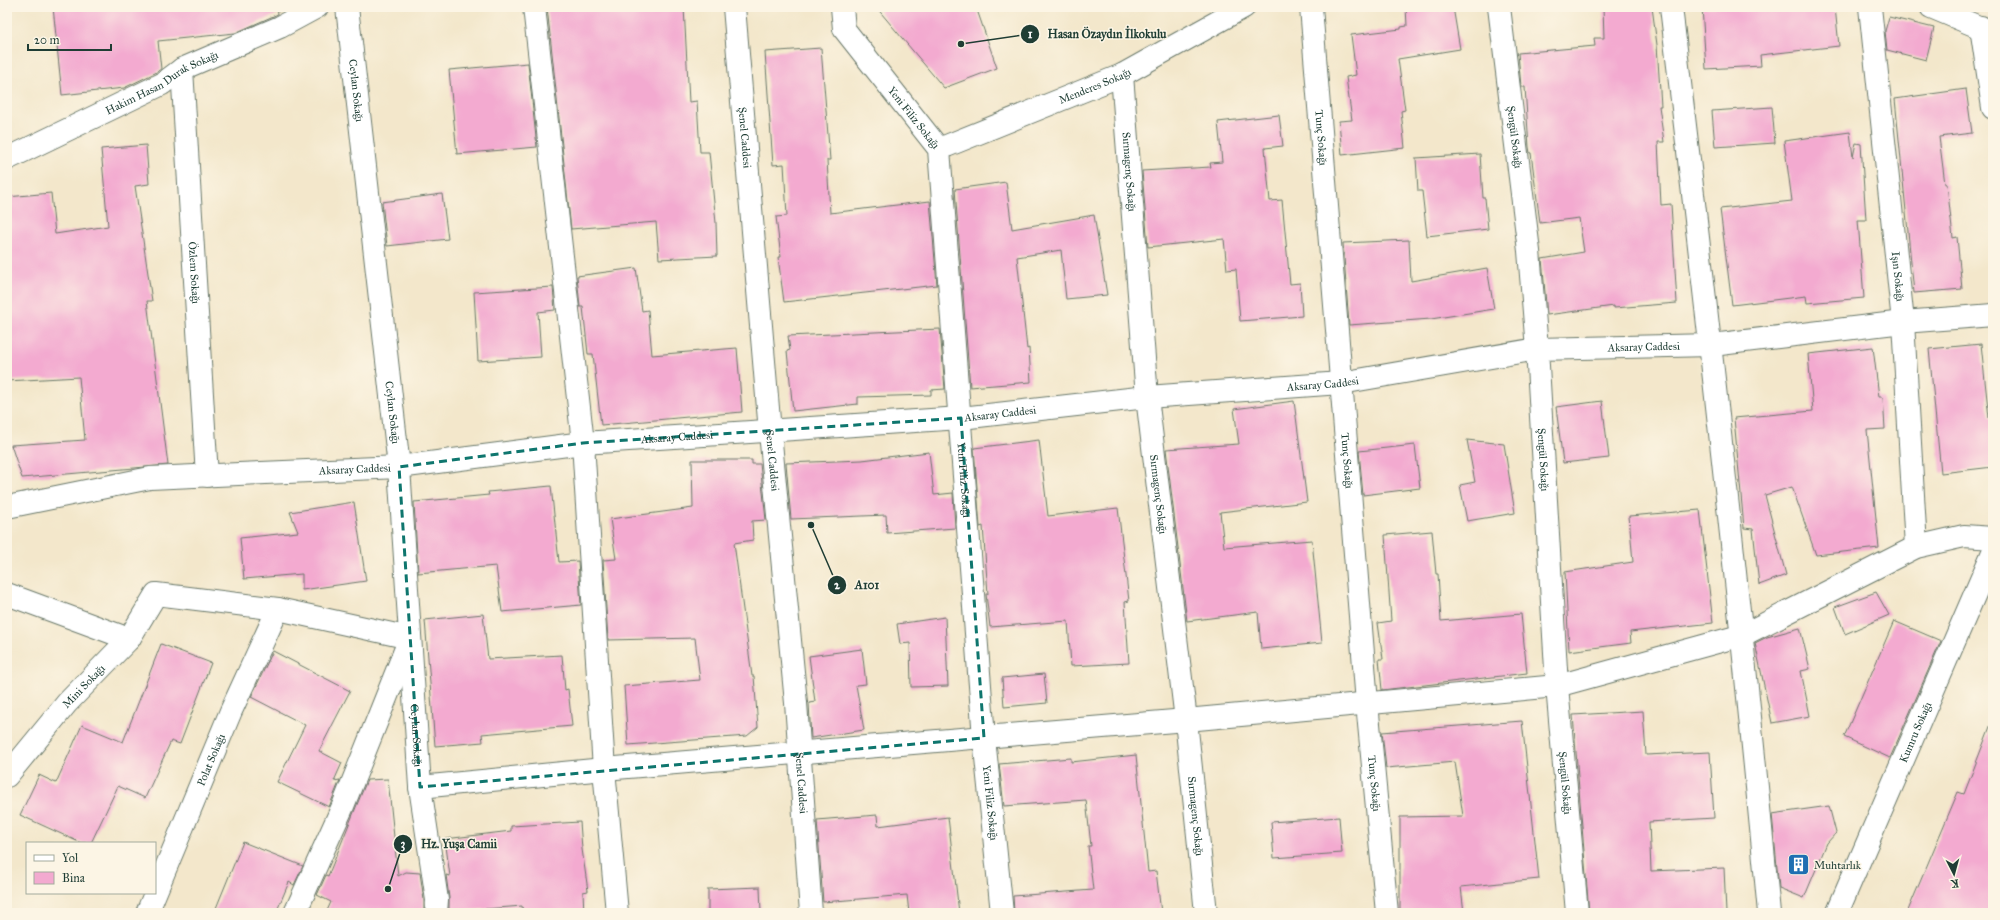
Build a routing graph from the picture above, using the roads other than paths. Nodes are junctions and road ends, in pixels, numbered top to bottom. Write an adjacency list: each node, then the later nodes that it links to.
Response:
1 (318, 7): 13 (street, Hakim Hasan Durak Sokağı)
2 (347, 7): 27 (street, Ceylan Sokağı)
3 (534, 7): 26 (street)
4 (734, 7): 25 (street, Şenel Caddesi)
5 (842, 7): 16 (street, Yeni Filiz Sokağı)
6 (1244, 7): 14 (street, Menderes Sokağı)
7 (1311, 7): 22 (street, Tunç Sokağı)
8 (1499, 7): 21 (street, Şengül Sokağı)
9 (1672, 7): 20 (street)
10 (1870, 7): 19 (street, Işın Sokağı)
11 (1931, 7): 12 (street)
12 (1987, 30): 15 (street)
13 (182, 69): 17 (street, Hakim Hasan Durak Sokağı); 28 (street, Özlem Sokağı)
14 (1122, 75): 16 (street, Menderes Sokağı); 23 (street, Sırmagenç Sokağı)
15 (1993, 108)
16 (939, 149): 24 (street, Yeni Filiz Sokağı)
17 (7, 159)
18 (1993, 314): 19 (street, Aksaray Caddesi)
19 (1903, 322): 20 (street, Aksaray Caddesi); 31 (street, Işın Sokağı)
20 (1712, 345): 21 (street, Aksaray Caddesi); 35 (street)
21 (1537, 349): 22 (street, Aksaray Caddesi); 38 (street, Şengül Sokağı)
22 (1340, 383): 23 (street, Aksaray Caddesi); 39 (street, Tunç Sokağı)
23 (1147, 397): 24 (street, Aksaray Caddesi); 40 (street, Sırmagenç Sokağı)
24 (961, 418): 25 (street, Aksaray Caddesi); 41 (street, Yeni Filiz Sokağı)
25 (770, 432): 26 (street, Aksaray Caddesi); 42 (street, Şenel Caddesi)
26 (583, 443): 27 (street, Aksaray Caddesi); 43 (street)
27 (399, 466): 28 (street, Aksaray Caddesi); 36 (street, Ceylan Sokağı)
28 (207, 476): 29 (street, Aksaray Caddesi)
29 (7, 505)
30 (1993, 538): 31 (street)
31 (1916, 547): 35 (street)
32 (1993, 552): 58 (street, Kumru Sokağı)
33 (7, 594): 37 (street)
34 (278, 609): 36 (street); 37 (street, Mini Sokağı); 46 (street, Polat Sokağı)
35 (1743, 635): 38 (street); 57 (street)
36 (410, 638): 45 (street, Ceylan Sokağı); 49 (street)
37 (129, 639): 44 (street, Mini Sokağı)
38 (1557, 686): 39 (street); 56 (street, Şengül Sokağı)
39 (1367, 703): 40 (street); 55 (street, Tunç Sokağı)
40 (1186, 720): 41 (street); 54 (street, Sırmagenç Sokağı)
41 (984, 738): 42 (street); 53 (street, Yeni Filiz Sokağı)
42 (799, 754): 43 (street); 52 (street, Şenel Caddesi)
43 (604, 769): 45 (street); 51 (street)
44 (7, 776)
45 (420, 786): 50 (street, Ceylan Sokağı)
46 (156, 891)
47 (155, 894): 48 (street, Polat Sokağı)
48 (147, 913)
49 (295, 913)
50 (436, 913)
51 (617, 913)
52 (811, 913)
53 (1002, 913)
54 (1206, 913)
55 (1387, 913)
56 (1577, 913)
57 (1769, 913)
58 (1837, 913)

